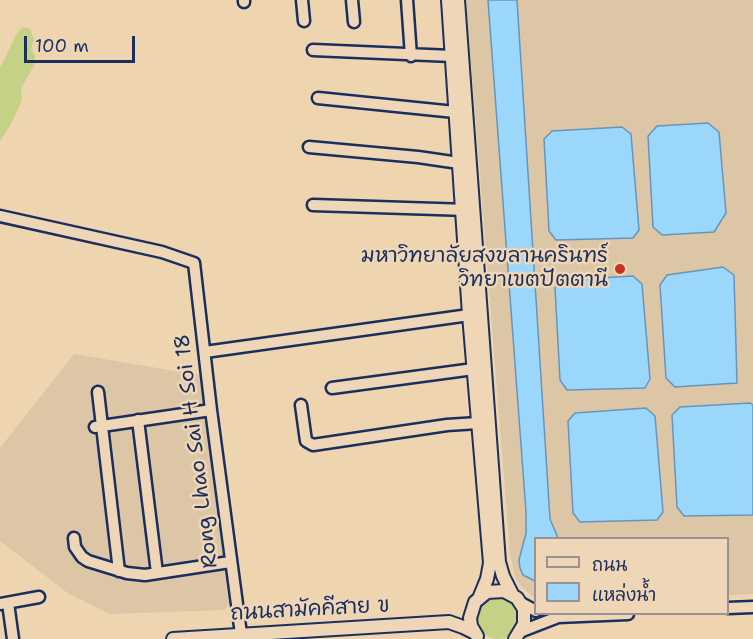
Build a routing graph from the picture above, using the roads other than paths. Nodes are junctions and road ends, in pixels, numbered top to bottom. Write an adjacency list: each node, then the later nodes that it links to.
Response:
1 (302, 0): 6 (street)
2 (352, 0): 7 (street)
3 (407, 0): 9 (street)
4 (448, 0): 10 (main road)
5 (458, 0): 16 (main road)
6 (304, 21)
7 (354, 22)
8 (313, 50): 9 (street)
9 (411, 56): 10 (street)
10 (452, 56): 12 (main road)
11 (318, 98): 12 (street)
12 (455, 112): 14 (main road)
13 (309, 147): 14 (street)
14 (459, 163): 16 (main road)
15 (313, 205): 16 (street)
16 (468, 210): 18 (main road); 20 (main road)
17 (0, 216): 19 (street, Rong Lhao Sai H Soi 18)
18 (469, 315): 19 (street); 20 (main road)
19 (205, 352): 24 (street, Rong Lhao Sai H Soi 18)
20 (479, 368): 21 (street); 26 (main road); 33 (main road)
21 (332, 388)
22 (98, 392): 27 (street)
23 (301, 405): 26 (street)
24 (211, 410): 25 (street); 29 (street, Rong Lhao Sai H Soi 18)
25 (138, 420): 27 (street); 31 (street)
26 (478, 423): 34 (main road)
27 (99, 426): 30 (street)
28 (74, 538): 30 (street)
29 (230, 562): 31 (street); 43 (street, Rong Lhao Sai H Soi 18)
30 (119, 571): 31 (street)
31 (157, 573)
32 (39, 597): 35 (street)
33 (516, 598): 34 (main road); 38 (street); 44 (main road)
34 (477, 599): 42 (main road); 45 (main road)
35 (4, 603): 46 (street)
36 (753, 607): 37 (street)
37 (729, 608)
38 (534, 610)
39 (547, 615): 41 (street)
40 (605, 615): 41 (street)
41 (558, 617): 44 (street)
42 (449, 622): 43 (main road, ถนนสามัคคีสาย ข); 45 (main road, ถนนสามัคคีสาย ข)
43 (247, 635): 47 (main road, ถนนสามัคคีสาย ข)
44 (518, 635)
45 (477, 636)
46 (13, 639)
47 (173, 639)

